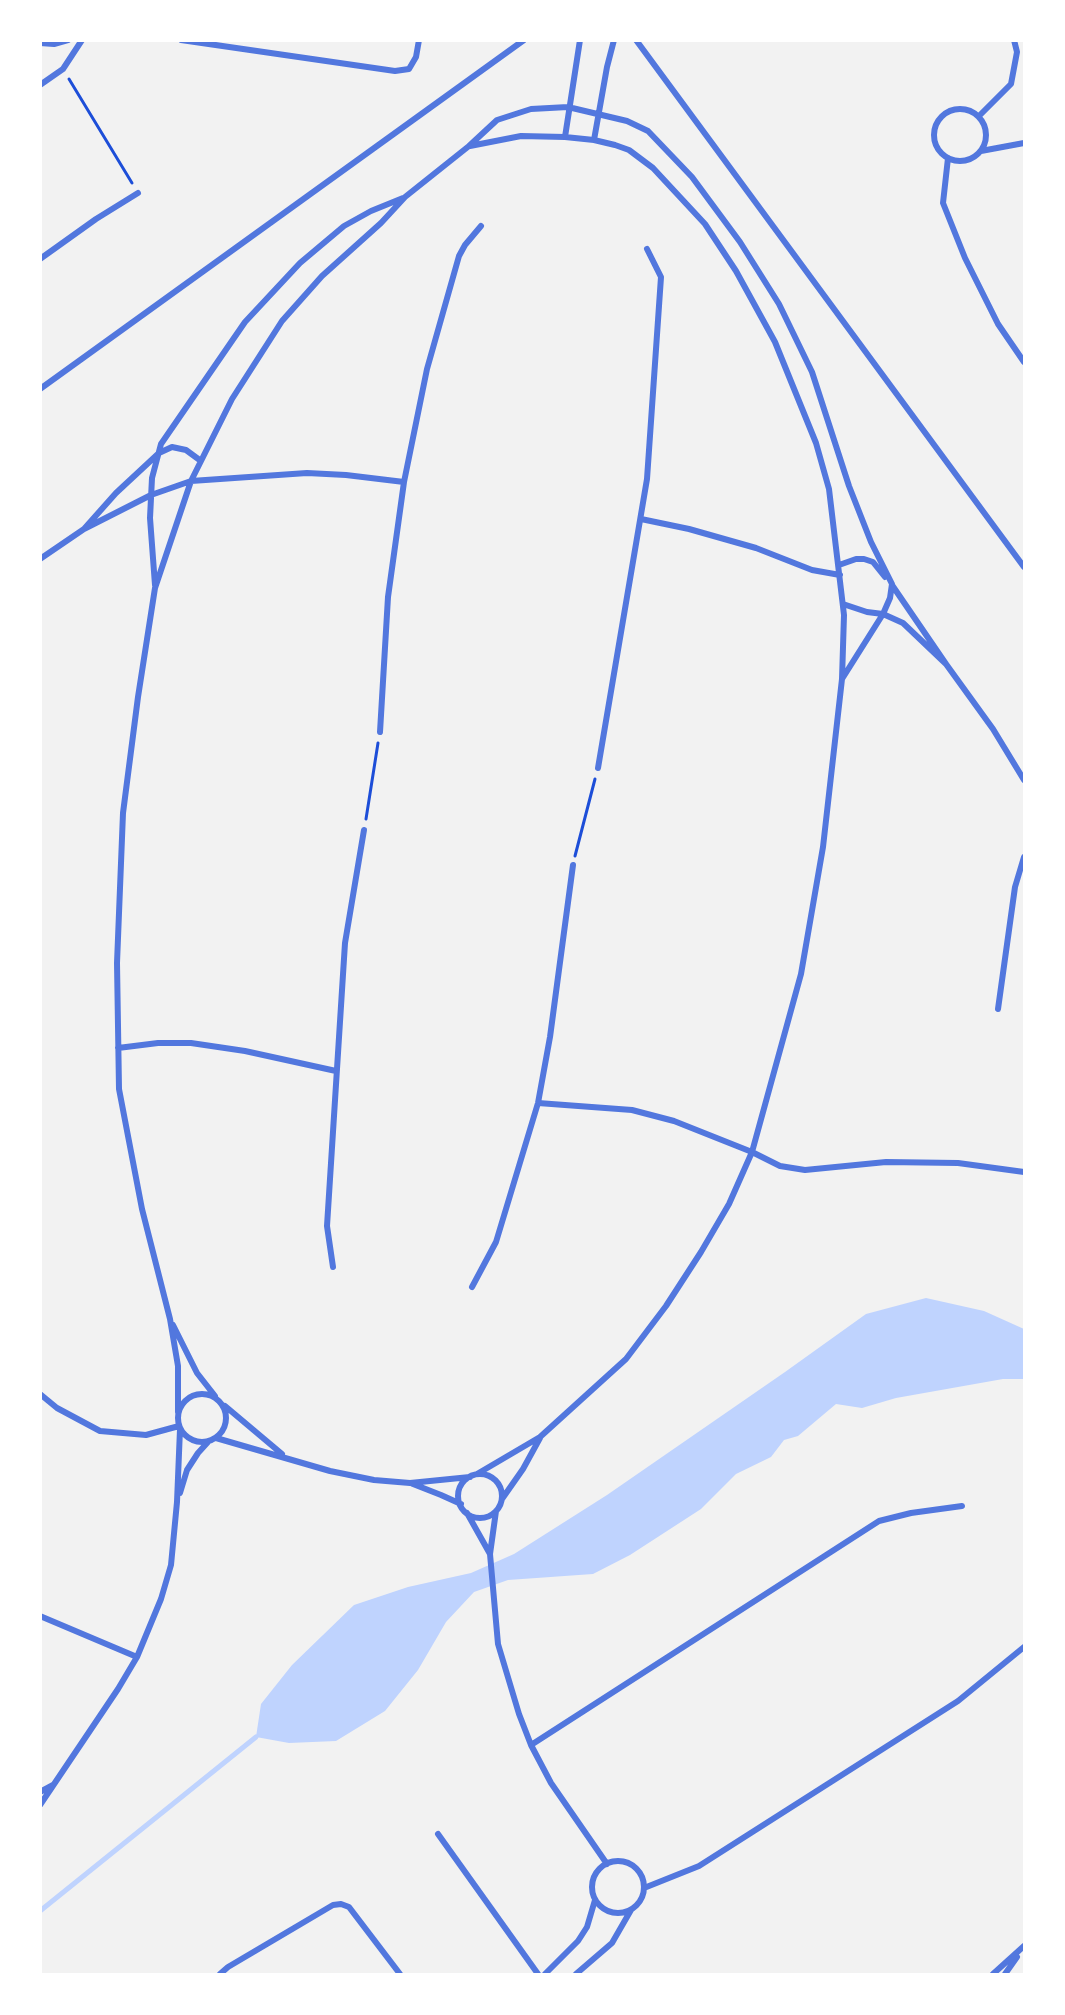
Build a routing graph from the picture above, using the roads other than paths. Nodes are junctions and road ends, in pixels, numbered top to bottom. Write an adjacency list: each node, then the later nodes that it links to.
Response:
1 (68, 40): 10 (street)
2 (82, 40): 11 (street)
3 (182, 40): 4 (street)
4 (419, 40)
5 (525, 40): 27 (street)
6 (580, 40): 12 (street)
7 (614, 40): 13 (street)
8 (636, 40): 37 (street)
9 (1014, 40): 14 (street)
10 (40, 43)
11 (40, 85)
12 (568, 107): 13 (street); 15 (street); 18 (street)
13 (598, 113): 16 (street); 39 (street)
14 (979, 116): 19 (street); 20 (street)
15 (565, 137): 16 (street); 18 (street)
16 (594, 140): 36 (street)
17 (1024, 143): 19 (street)
18 (469, 146): 22 (street)
19 (981, 151): 20 (street)
20 (948, 159): 26 (street)
21 (138, 193): 25 (street)
22 (405, 197): 28 (street); 29 (street)
23 (481, 226): 31 (street)
24 (647, 249): 33 (street)
25 (40, 259)
26 (1024, 362)
27 (40, 389)
28 (159, 453): 29 (street); 32 (street); 34 (street)
29 (201, 461): 30 (street)
30 (191, 481): 31 (street); 32 (street); 40 (street)
31 (404, 482): 45 (street)
32 (151, 495): 34 (street); 40 (street)
33 (641, 519): 38 (street); 46 (street)
34 (84, 529): 35 (street)
35 (40, 560)
36 (839, 565): 38 (street); 39 (street)
37 (1024, 567)
38 (840, 575): 41 (street)
39 (892, 584): 42 (street); 43 (street)
40 (155, 588): 52 (street)
41 (843, 604): 42 (street); 44 (street)
42 (883, 614): 43 (street); 44 (street)
43 (946, 664): 47 (street)
44 (842, 679): 55 (street)
45 (380, 732)
46 (598, 768)
47 (1024, 780)
48 (364, 830): 53 (street)
49 (1024, 857): 51 (street)
50 (573, 865): 54 (street)
51 (998, 1009)
52 (118, 1048): 53 (street); 59 (street)
53 (336, 1071): 57 (street)
54 (538, 1103): 55 (street); 58 (street)
55 (752, 1152): 56 (street); 65 (street)
56 (1024, 1172)
57 (333, 1267)
58 (472, 1287)
59 (170, 1319): 61 (street); 63 (street)
60 (40, 1394): 64 (street)
61 (217, 1398): 62 (street); 63 (street)
62 (222, 1403): 66 (street); 68 (street)
63 (178, 1412): 64 (street)
64 (179, 1427): 67 (street); 73 (street)
65 (540, 1437): 69 (street); 72 (street)
66 (216, 1438): 67 (street); 68 (street)
67 (208, 1442): 73 (street)
68 (284, 1456): 71 (street)
69 (477, 1474): 70 (street); 72 (street)
70 (470, 1477): 71 (street); 74 (street)
71 (410, 1483): 74 (street)
72 (502, 1499): 76 (street)
73 (177, 1502): 81 (street)
74 (460, 1504): 77 (street)
75 (962, 1506): 82 (street)
76 (496, 1511): 77 (street); 78 (street)
77 (466, 1512): 78 (street)
78 (490, 1554): 82 (street)
79 (40, 1616): 81 (street)
80 (1024, 1647): 88 (street)
81 (137, 1657): 83 (street)
82 (531, 1745): 87 (street)
83 (56, 1783): 84 (street); 85 (street)
84 (40, 1792)
85 (40, 1805)
86 (438, 1834): 94 (street)
87 (607, 1864): 88 (street); 89 (street)
88 (644, 1888): 90 (street)
89 (595, 1900): 90 (street); 95 (street)
90 (631, 1910): 96 (street)
91 (1024, 1946): 97 (street); 98 (street)
92 (220, 1974): 93 (street)
93 (399, 1974)
94 (538, 1974)
95 (545, 1974)
96 (576, 1974)
97 (993, 1974)
98 (1005, 1974)

